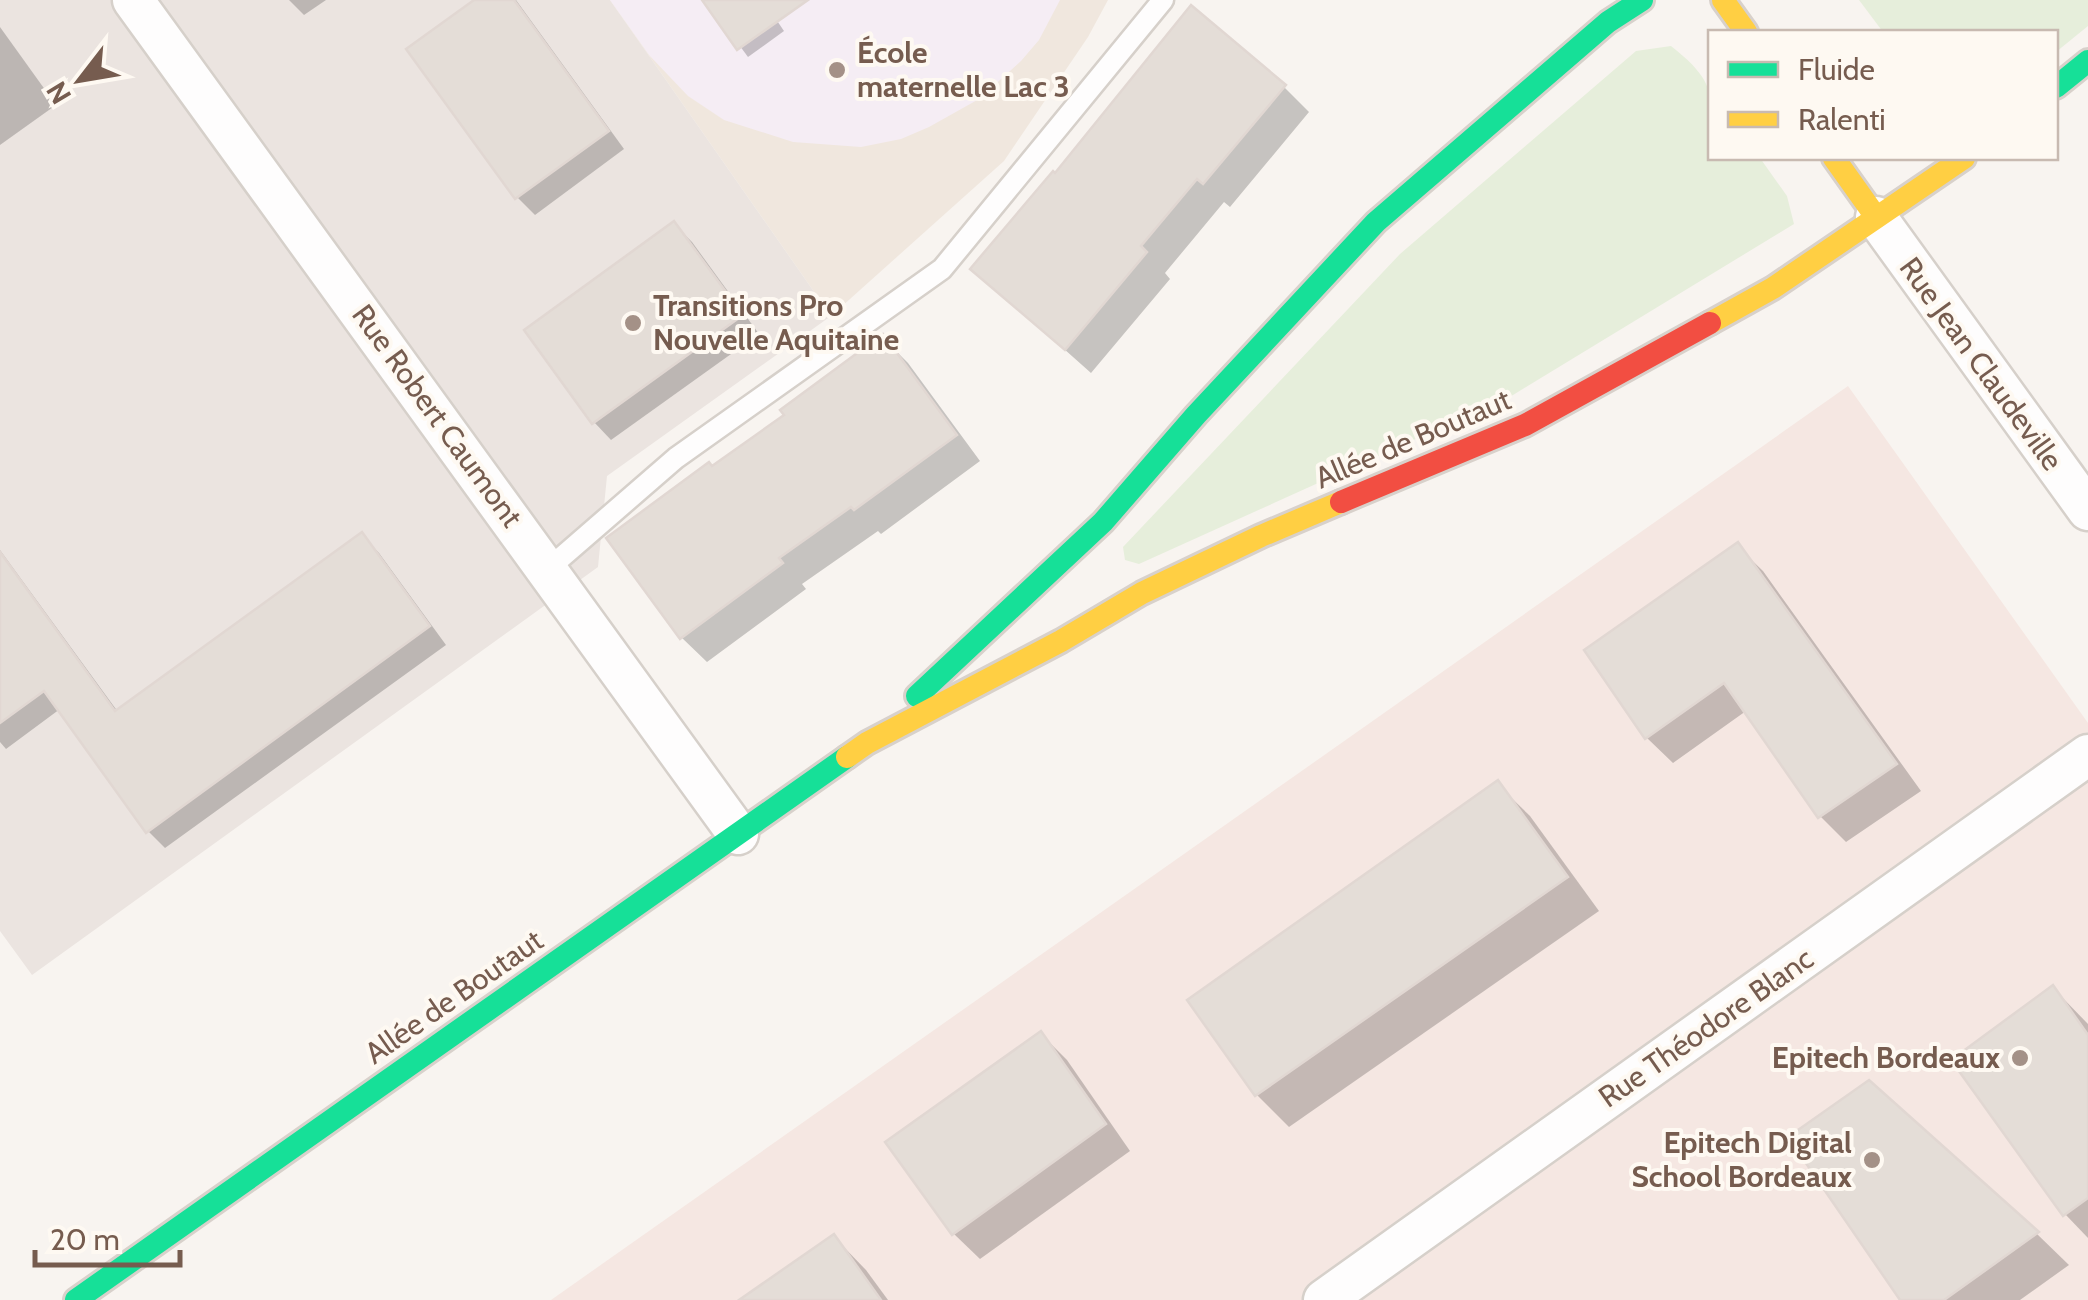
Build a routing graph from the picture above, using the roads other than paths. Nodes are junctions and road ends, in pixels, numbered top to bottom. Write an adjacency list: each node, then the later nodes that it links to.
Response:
1 (132, 0): 12 (street, Rue Robert Caumont)
2 (1163, 0): 12 (lane)
3 (1642, 0): 13 (main road, Allée de Boutaut)
4 (1723, 0): 5 (main road)
5 (1745, 30)
6 (2088, 62): 7 (main road)
7 (2058, 84)
8 (1835, 160): 10 (main road)
9 (1961, 160): 10 (main road, Allée de Boutaut)
10 (1876, 217): 11 (street, Rue Jean Claudeville); 13 (main road, Allée de Boutaut)
11 (2088, 510)
12 (548, 569): 15 (street, Rue Robert Caumont)
13 (867, 743): 15 (main road, Allée de Boutaut)
14 (2088, 755): 17 (street, Rue Théodore Blanc)
15 (738, 834): 16 (main road, Allée de Boutaut)
16 (76, 1300)
17 (1324, 1300)

